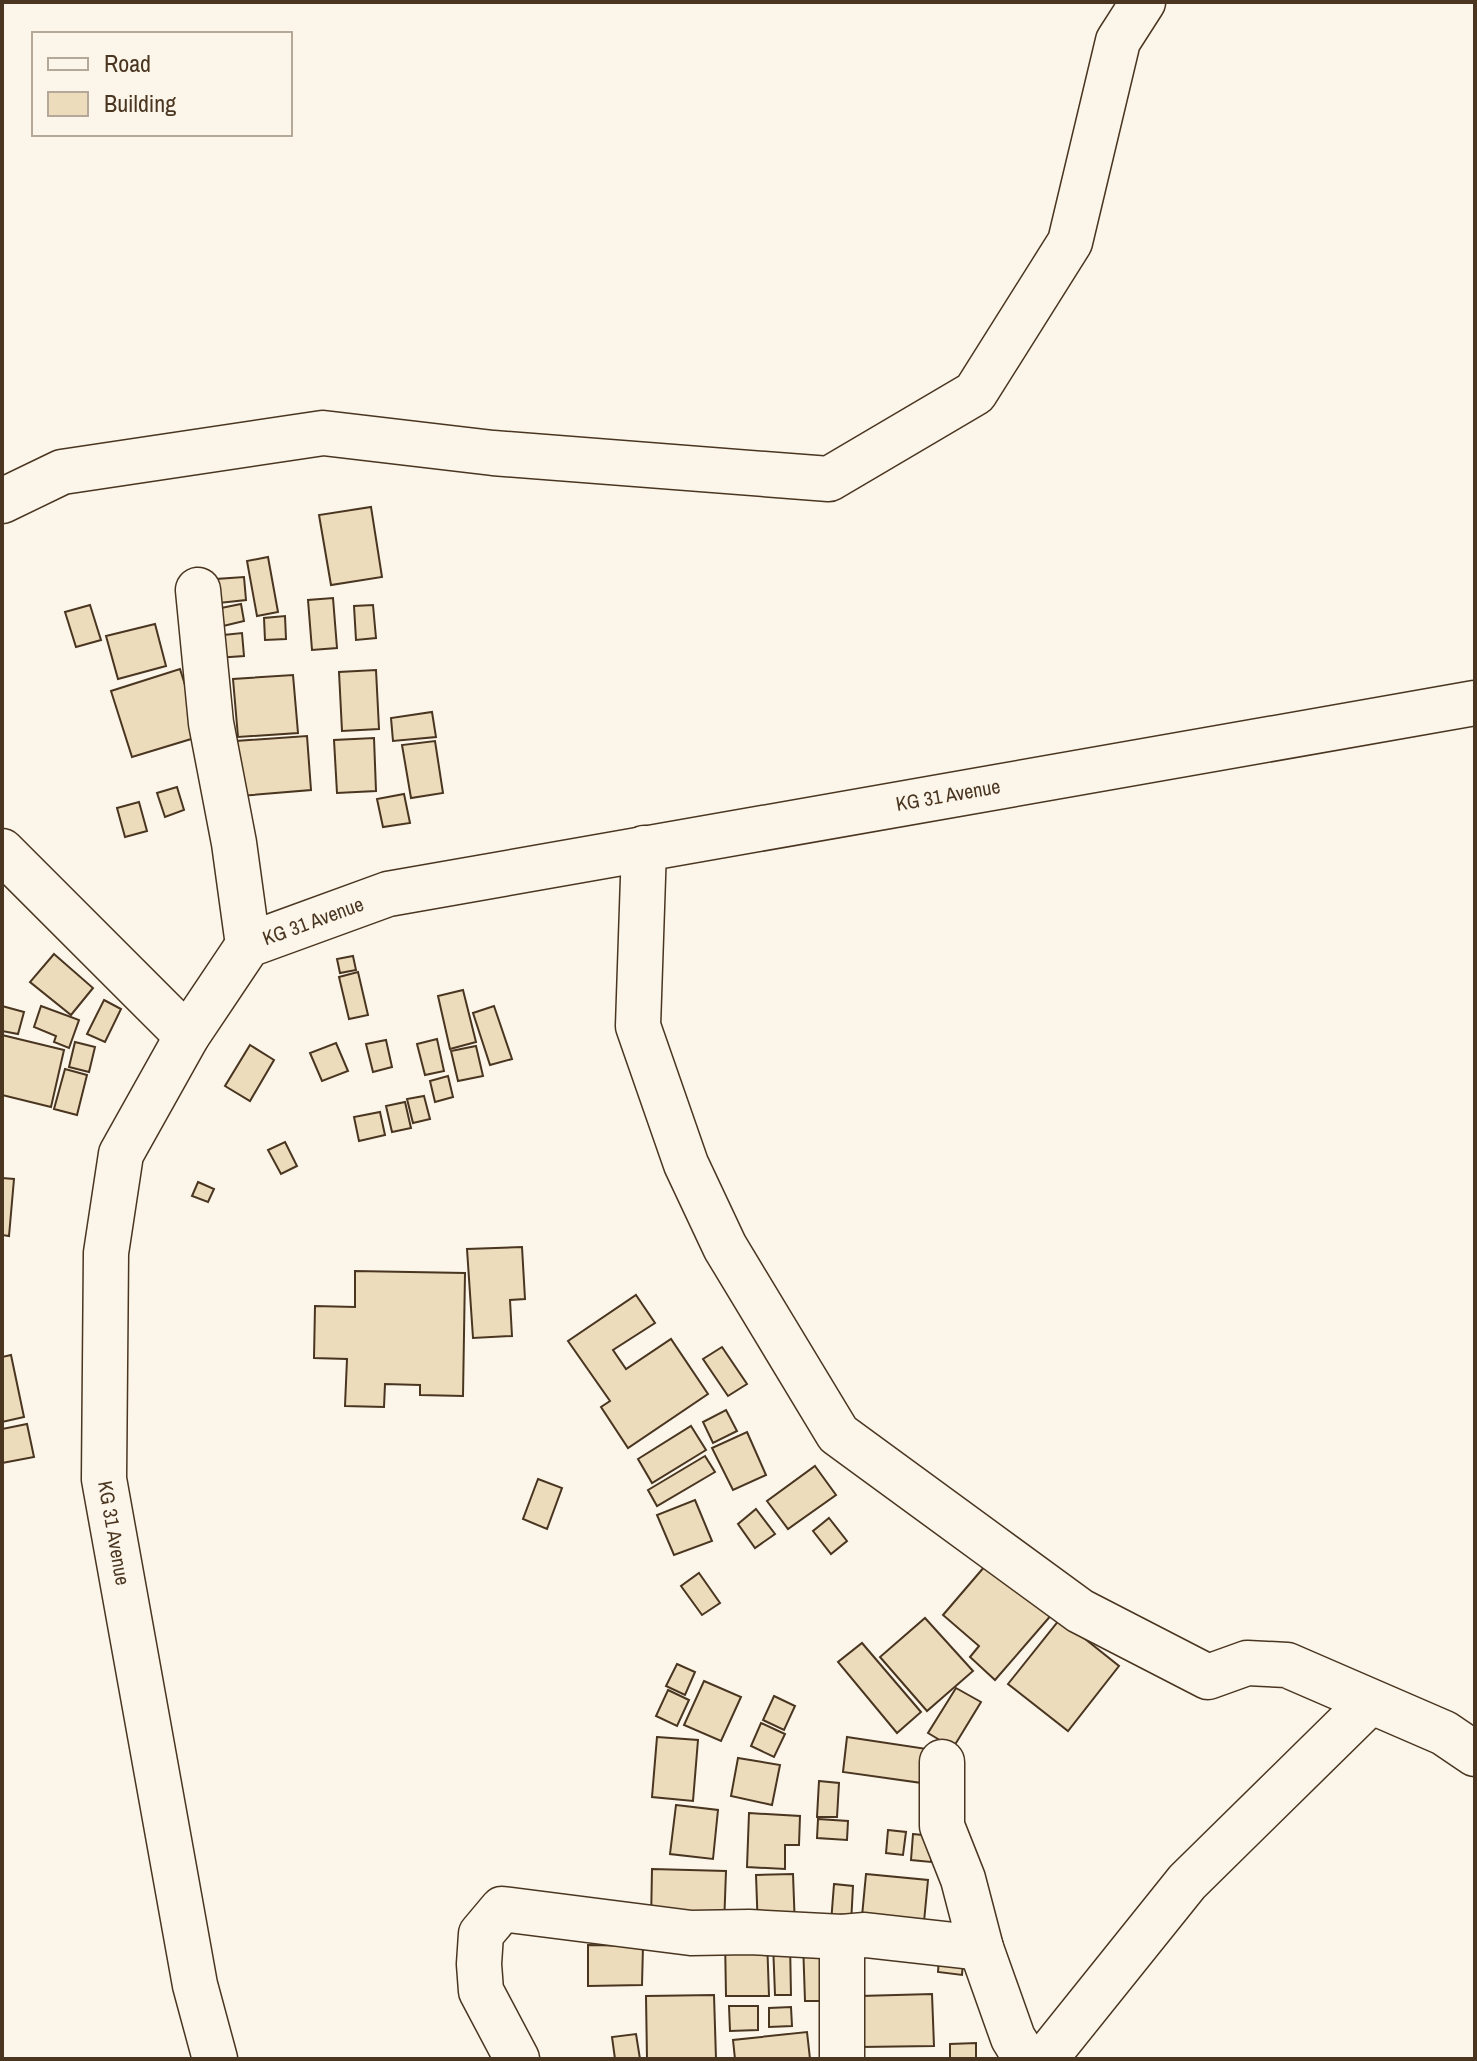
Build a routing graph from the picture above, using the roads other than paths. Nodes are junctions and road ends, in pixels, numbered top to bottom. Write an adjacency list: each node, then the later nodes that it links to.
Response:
1 (1143, 2): 2 (street)
2 (2, 501)
3 (198, 590): 7 (street)
4 (1475, 703): 5 (street, KG 31 Avenue)
5 (644, 848): 7 (street, KG 31 Avenue); 9 (street)
6 (2, 851): 8 (street)
7 (248, 945): 8 (street, KG 31 Avenue)
8 (187, 1036): 14 (street, KG 31 Avenue)
9 (1370, 1702): 10 (street); 18 (street)
10 (1475, 1754)
11 (942, 1762): 13 (street)
12 (842, 1937): 13 (street); 15 (street); 16 (street)
13 (981, 1948): 17 (street)
14 (215, 2059)
15 (517, 2059)
16 (842, 2059)
17 (1026, 2059)
18 (1045, 2059)

